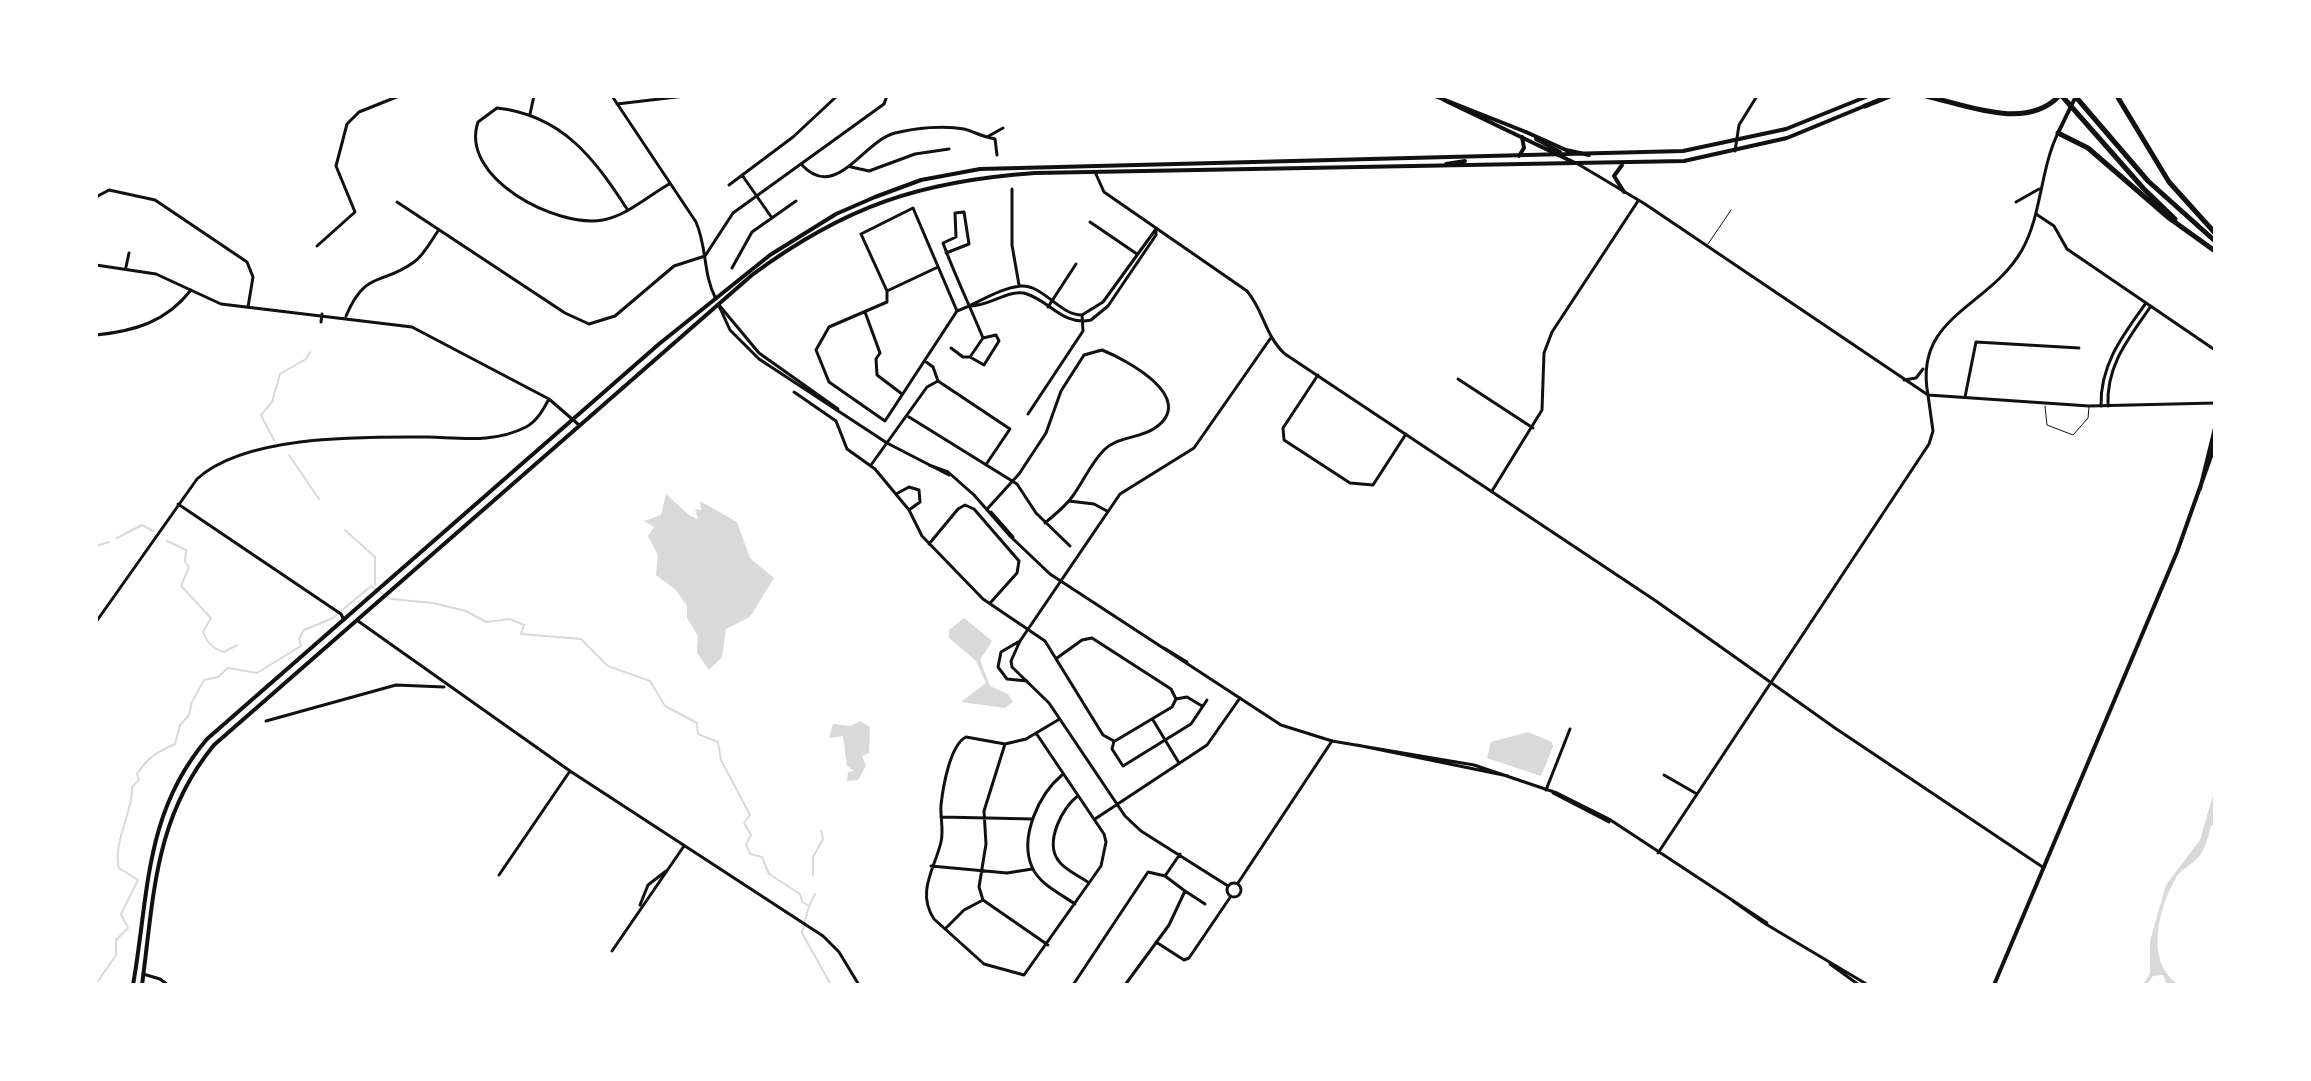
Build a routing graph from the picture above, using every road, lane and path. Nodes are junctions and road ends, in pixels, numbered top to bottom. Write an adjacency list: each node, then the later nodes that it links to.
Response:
1 (399, 96): 62 (street)
2 (534, 96): 19 (street)
3 (612, 96): 17 (street)
4 (685, 96): 17 (street)
5 (837, 96): 40 (street)
6 (887, 96): 34 (street)
7 (1435, 96): 16 (main road)
8 (1757, 96): 25 (street)
9 (1868, 96): 25 (main road)
10 (1884, 96): 18 (main road)
11 (1890, 96): 18 (highway)
12 (1926, 96): 13 (highway)
13 (2060, 96): 60 (highway)
14 (2076, 96): 22 (main road); 61 (highway)
15 (2117, 96): 59 (highway)
16 (1445, 98): 21 (main road); 24 (main road)
17 (617, 104): 41 (street)
18 (1865, 106): 27 (main road)
19 (530, 114): 52 (street); 52 (street)
20 (1003, 128): 23 (street)
21 (1526, 132): 29 (main road); 31 (main road)
22 (2058, 133): 43 (street); 60 (highway)
23 (984, 136): 28 (street); 38 (street)
24 (1522, 137): 30 (main road); 31 (main road)
25 (1736, 142): 27 (street); 29 (main road)
26 (949, 149): 38 (street)
27 (1735, 152): 33 (main road)
28 (997, 155)
29 (1591, 156): 31 (main road)
30 (1519, 157): 31 (main road); 32 (main road)
31 (1565, 157): 35 (main road)
32 (1475, 158): 36 (main road); 37 (main road)
33 (1629, 163): 35 (main road); 45 (main road)
34 (801, 164): 38 (street); 46 (street)
35 (1578, 164): 37 (main road); 45 (street)
36 (1095, 165): 39 (street); 79 (main road)
37 (1443, 165): 39 (main road)
38 (851, 167)
39 (1095, 172): 57 (street); 83 (main road)
40 (742, 175): 42 (street); 46 (street)
41 (669, 184): 52 (street); 68 (street)
42 (729, 185)
43 (2042, 186): 51 (street); 54 (street)
44 (1012, 189): 75 (street)
45 (1624, 192): 49 (street)
46 (756, 195): 55 (street); 68 (street)
47 (97, 196): 86 (street)
48 (796, 201): 55 (street)
49 (1638, 201): 63 (street); 123 (street)
50 (397, 202): 58 (street)
51 (2016, 202)
52 (627, 209)
53 (1731, 210): 63 (lane)
54 (2036, 214): 82 (street); 104 (street)
55 (772, 218): 74 (street)
56 (1090, 222): 67 (street)
57 (1156, 229): 67 (street); 69 (street); 98 (street)
58 (438, 231): 68 (street); 93 (street)
59 (2215, 233)
60 (2194, 236): 64 (highway)
61 (2215, 241)
62 (317, 246)
63 (1706, 246): 107 (street)
64 (2215, 251)
65 (129, 253): 72 (street)
66 (946, 253): 66 (street); 84 (street)
67 (1136, 253): 69 (street); 92 (street)
68 (705, 256): 79 (street)
69 (1141, 257): 95 (street)
70 (1076, 264): 81 (street)
71 (96, 265): 72 (street)
72 (126, 267): 76 (street)
73 (938, 267): 77 (street); 77 (street); 89 (street)
74 (732, 268)
75 (1019, 286): 78 (street); 81 (street); 84 (street)
76 (191, 290): 86 (street); 96 (street)
77 (887, 291): 90 (street)
78 (1020, 293): 84 (street); 87 (street)
79 (715, 297): 83 (street); 121 (main road)
80 (295, 302): 88 (street)
81 (1052, 302): 87 (street); 92 (street)
82 (2146, 303): 85 (street); 117 (street)
83 (719, 305): 122 (main road); 126 (street)
84 (970, 306): 89 (street); 97 (street)
85 (2151, 306): 101 (street); 118 (street)
86 (248, 307): 88 (street)
87 (1048, 307): 95 (street)
88 (294, 311): 91 (street)
89 (957, 311): 103 (street)
90 (865, 312): 110 (street); 110 (street)
91 (322, 314): 93 (street); 94 (street)
92 (1082, 315): 95 (street)
93 (346, 316): 113 (street)
94 (321, 322)
95 (1083, 322): 119 (street)
96 (96, 335)
97 (983, 338): 102 (street); 102 (street)
98 (1270, 339): 105 (street); 138 (street)
99 (951, 348): 102 (street)
100 (2079, 348): 112 (street)
101 (2215, 350)
102 (970, 357)
103 (925, 360): 108 (street); 110 (street)
104 (1924, 365): 107 (street); 111 (street)
105 (1318, 375): 125 (street); 125 (street)
106 (1458, 379): 123 (street)
107 (1901, 379): 111 (street)
108 (938, 381): 120 (street); 128 (street)
109 (794, 392): 129 (street)
110 (902, 394)
111 (1928, 395): 112 (street); 153 (street)
112 (1965, 398): 114 (street)
113 (549, 399): 121 (street); 135 (street)
114 (2045, 403): 116 (street); 116 (lane)
115 (2215, 403): 118 (street)
116 (2089, 406): 117 (street)
117 (2101, 406): 118 (street)
118 (2108, 406)
119 (1028, 414)
120 (909, 417): 126 (street); 128 (street)
121 (573, 420): 122 (street); 144 (main road)
122 (579, 425): 145 (main road)
123 (1533, 428): 132 (street)
124 (2215, 428): 131 (main road)
125 (1406, 434): 132 (street)
126 (887, 443): 129 (street); 137 (street)
127 (2215, 445): 131 (main road)
128 (987, 463): 130 (street)
129 (871, 465): 133 (street)
130 (1011, 480): 134 (street); 137 (street); 139 (street)
131 (2200, 489): 184 (main road)
132 (1492, 491): 153 (street)
133 (896, 494): 136 (street); 136 (street)
134 (1069, 501): 138 (street); 139 (street)
135 (178, 504): 146 (street); 147 (street)
136 (909, 510): 140 (street)
137 (990, 510): 142 (street)
138 (1107, 511): 142 (street)
139 (1045, 523): 141 (street)
140 (929, 544): 143 (street); 143 (street)
141 (1070, 546)
142 (1060, 580): 148 (street); 155 (street)
143 (989, 604): 148 (street)
144 (359, 607): 145 (main road); 146 (main road)
145 (356, 618): 149 (main road); 154 (street)
146 (344, 620): 149 (main road); 204 (main road)
147 (96, 622)
148 (1027, 629): 150 (street); 151 (street)
149 (343, 630): 205 (main road)
150 (1020, 641): 152 (street); 152 (street)
151 (1057, 658): 156 (street); 165 (street)
152 (1027, 681): 159 (street)
153 (1770, 683): 173 (street); 184 (street)
154 (448, 687): 161 (street); 169 (street)
155 (1240, 698): 166 (street); 168 (street)
156 (1176, 699): 158 (street); 160 (street)
157 (1207, 700): 158 (street)
158 (1203, 707): 164 (street)
159 (1058, 720): 163 (street); 175 (street)
160 (1153, 720): 164 (street); 165 (street)
161 (266, 721)
162 (1570, 729): 172 (street)
163 (1036, 733): 167 (street); 170 (street)
164 (1165, 740): 165 (street); 168 (street)
165 (1114, 741)
166 (1332, 741): 172 (street); 191 (street)
167 (1005, 744): 176 (street); 177 (street)
168 (1179, 763): 175 (street)
169 (570, 771): 180 (street); 188 (street)
170 (1063, 775): 174 (street); 178 (street)
171 (1664, 775): 173 (street)
172 (1546, 790): 181 (street)
173 (1697, 794): 181 (street)
174 (1078, 796): 179 (street); 190 (street)
175 (1116, 803): 179 (street); 182 (street)
176 (941, 817): 177 (street); 183 (street)
177 (985, 818): 178 (street); 187 (street)
178 (1033, 819): 186 (street)
179 (1095, 820): 190 (street)
180 (684, 846): 185 (street); 209 (street)
181 (1658, 853): 203 (street)
182 (1180, 854): 189 (street); 192 (street)
183 (931, 866): 187 (street); 199 (street)
184 (2044, 868): 214 (main road)
185 (668, 869): 198 (street); 198 (street)
186 (1032, 869): 187 (street); 196 (street)
187 (981, 870): 195 (street)
188 (499, 875)
189 (1165, 876): 193 (street); 210 (street)
190 (1089, 883): 196 (street)
191 (1238, 883): 192 (street); 194 (street)
192 (1228, 886): 194 (street)
193 (1185, 891): 197 (street); 200 (street)
194 (1231, 896): 200 (street)
195 (983, 900): 199 (street); 201 (street)
196 (1075, 904): 201 (street)
197 (1205, 904)
198 (639, 909): 202 (street)
199 (945, 929): 201 (street)
200 (1156, 942): 211 (street)
201 (1048, 945)
202 (612, 951)
203 (1827, 961): 212 (street); 213 (street)
204 (135, 973): 205 (main road); 206 (main road)
205 (143, 974): 207 (main road); 208 (street)
206 (133, 985)
207 (142, 985)
208 (168, 985)
209 (859, 985)
210 (1073, 985)
211 (1125, 985)
212 (1859, 985)
213 (1868, 985)
214 (1994, 985)

